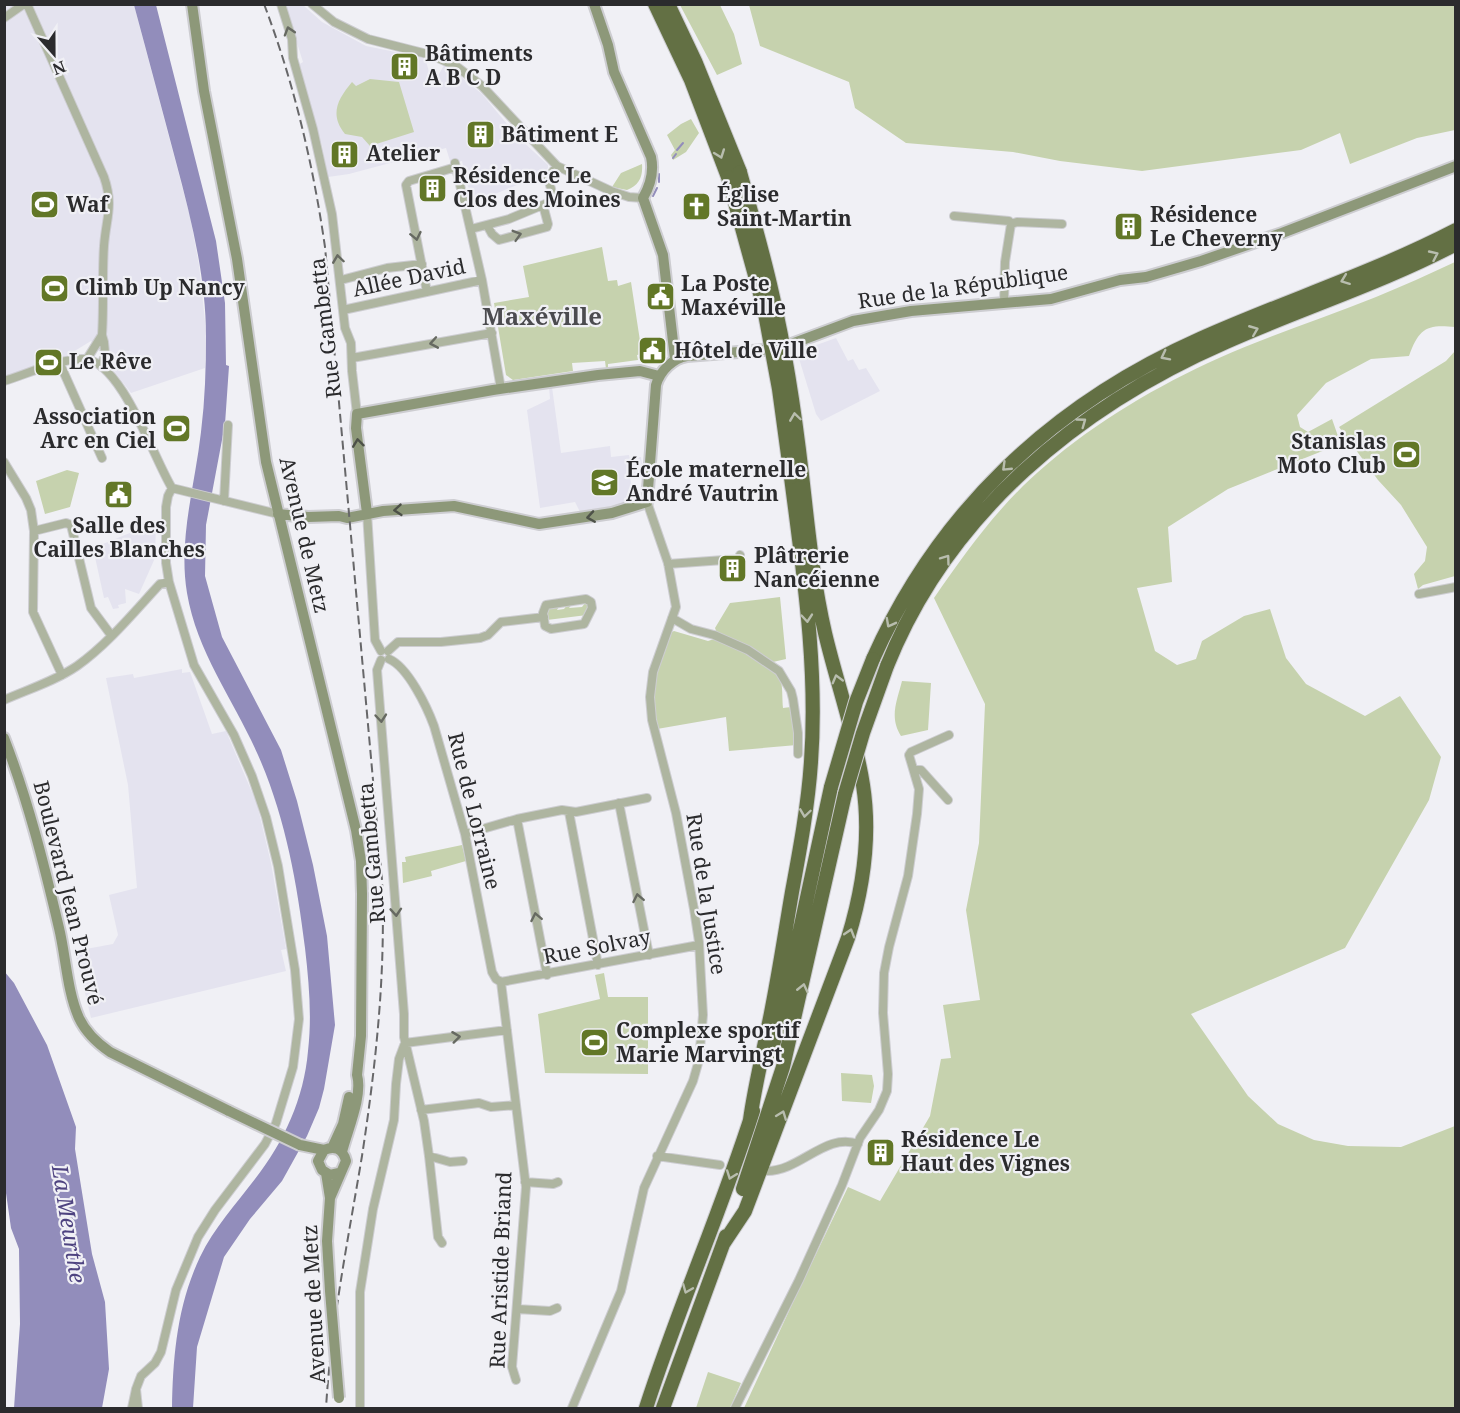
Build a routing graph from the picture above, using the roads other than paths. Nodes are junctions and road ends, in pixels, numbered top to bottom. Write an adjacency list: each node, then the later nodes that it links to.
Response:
1 (25, 4): 8 (street); 28 (street)
2 (192, 4): 46 (street, Avenue de Metz)
3 (281, 4): 22 (street, Rue Gambetta, one-way to 3)
4 (312, 4): 9 (street)
5 (594, 4): 12 (street)
6 (656, 4): 11 (highway, one-way to 11)
7 (668, 4): 11 (highway)
8 (4, 18)
9 (557, 165): 12 (street); 13 (street)
10 (1455, 166): 25 (street, Rue de la République)
11 (734, 175): 41 (highway, bridge)
12 (643, 198): 31 (street)
13 (543, 205): 17 (street); 17 (street, one-way to 13)
14 (954, 216): 15 (street)
15 (1011, 224): 16 (street); 25 (street)
16 (1062, 224)
17 (487, 225): 18 (street)
18 (471, 229): 21 (street, one-way to 21); 23 (street)
19 (1455, 231): 78 (highway, one-way to 78, bridge)
20 (1455, 244): 94 (highway, one-way to 20, bridge)
21 (422, 264): 22 (street); 24 (street)
22 (341, 280): 26 (street, Rue Gambetta)
23 (482, 280): 24 (street, Allée David); 27 (street)
24 (427, 292): 26 (street, Allée David)
25 (1004, 303): 31 (street, Rue de la République)
26 (343, 310): 29 (street, Rue Gambetta)
27 (492, 333): 29 (street, one-way to 29); 36 (street)
28 (102, 335): 30 (street); 33 (street)
29 (352, 358): 37 (street, Rue Gambetta)
30 (87, 359): 32 (street); 33 (street)
31 (675, 359): 34 (street)
32 (60, 363): 35 (street); 39 (street)
33 (102, 365): 42 (street)
34 (659, 376): 36 (street); 44 (street)
35 (4, 381)
36 (501, 389): 37 (street)
37 (357, 414): 45 (street, Rue Gambetta, one-way to 37)
38 (228, 425): 43 (street)
39 (102, 458)
40 (4, 462): 47 (street)
41 (796, 476): 78 (highway, one-way to 78); 94 (highway, one-way to 41)
42 (172, 488): 43 (street); 50 (street)
43 (220, 500): 46 (street)
44 (647, 502): 45 (street, one-way to 45); 49 (street, Rue de la Justice)
45 (367, 513): 46 (street); 56 (street, Rue Gambetta)
46 (278, 514): 81 (street, Avenue de Metz)
47 (34, 531): 55 (street); 57 (street)
48 (740, 555): 49 (street)
49 (668, 564): 54 (street, Rue de la Justice)
50 (169, 582): 55 (street); 98 (street)
51 (1455, 587): 52 (street)
52 (1419, 594)
53 (544, 617): 53 (street); 56 (street)
54 (672, 618): 61 (street); 69 (street, Rue de la Justice)
55 (111, 635): 57 (street)
56 (385, 655): 68 (street, Rue de Lorraine); 75 (street, Rue Gambetta, one-way to 75)
57 (62, 675): 58 (street)
58 (4, 700)
59 (949, 735): 62 (street)
60 (4, 738): 80 (street, Boulevard Jean Prouvé, bridge)
61 (798, 754)
62 (914, 770): 64 (street); 79 (street)
63 (647, 798): 65 (street)
64 (948, 800)
65 (620, 803): 66 (street); 70 (street, one-way to 65)
66 (569, 812): 67 (street); 71 (street)
67 (517, 819): 68 (street); 72 (street, one-way to 67)
68 (465, 834): 73 (street, Rue de Lorraine)
69 (699, 945): 70 (street, Rue Solvay); 83 (street, Rue de la Justice)
70 (650, 955): 71 (street, Rue Solvay)
71 (598, 965): 72 (street, Rue Solvay)
72 (547, 975): 73 (street, Rue Solvay)
73 (501, 982): 74 (street, Rue Aristide Briand)
74 (507, 1030): 75 (street, one-way to 74); 76 (street, Rue Aristide Briand)
75 (405, 1043): 77 (street); 102 (street)
76 (516, 1106): 77 (street); 90 (street, Rue Aristide Briand)
77 (421, 1110): 82 (street)
78 (750, 1120): 104 (highway, one-way to 104)
79 (858, 1144): 87 (street); 106 (street)
80 (300, 1145): 81 (street, Boulevard Jean Prouvé); 84 (street, Boulevard Jean Prouvé)
81 (333, 1150): 84 (street); 89 (street)
82 (429, 1156): 85 (street); 93 (street)
83 (657, 1156): 86 (street); 103 (street, Rue de la Justice)
84 (318, 1161): 88 (street)
85 (463, 1161)
86 (720, 1165)
87 (766, 1171)
88 (326, 1173): 89 (street); 92 (street, Avenue de Metz)
89 (339, 1173): 92 (street, Avenue de Metz)
90 (525, 1182): 91 (street); 96 (street, Rue Aristide Briand)
91 (558, 1182)
92 (330, 1198): 99 (street, Avenue de Metz, bridge)
93 (442, 1243)
94 (723, 1244): 105 (highway)
95 (557, 1308): 96 (street)
96 (517, 1309): 97 (street, Rue Aristide Briand)
97 (516, 1380)
98 (136, 1389): 100 (street); 101 (street)
99 (340, 1403)
100 (132, 1408)
101 (138, 1408)
102 (360, 1408)
103 (572, 1408)
104 (646, 1408)
105 (663, 1408)
106 (735, 1408)

